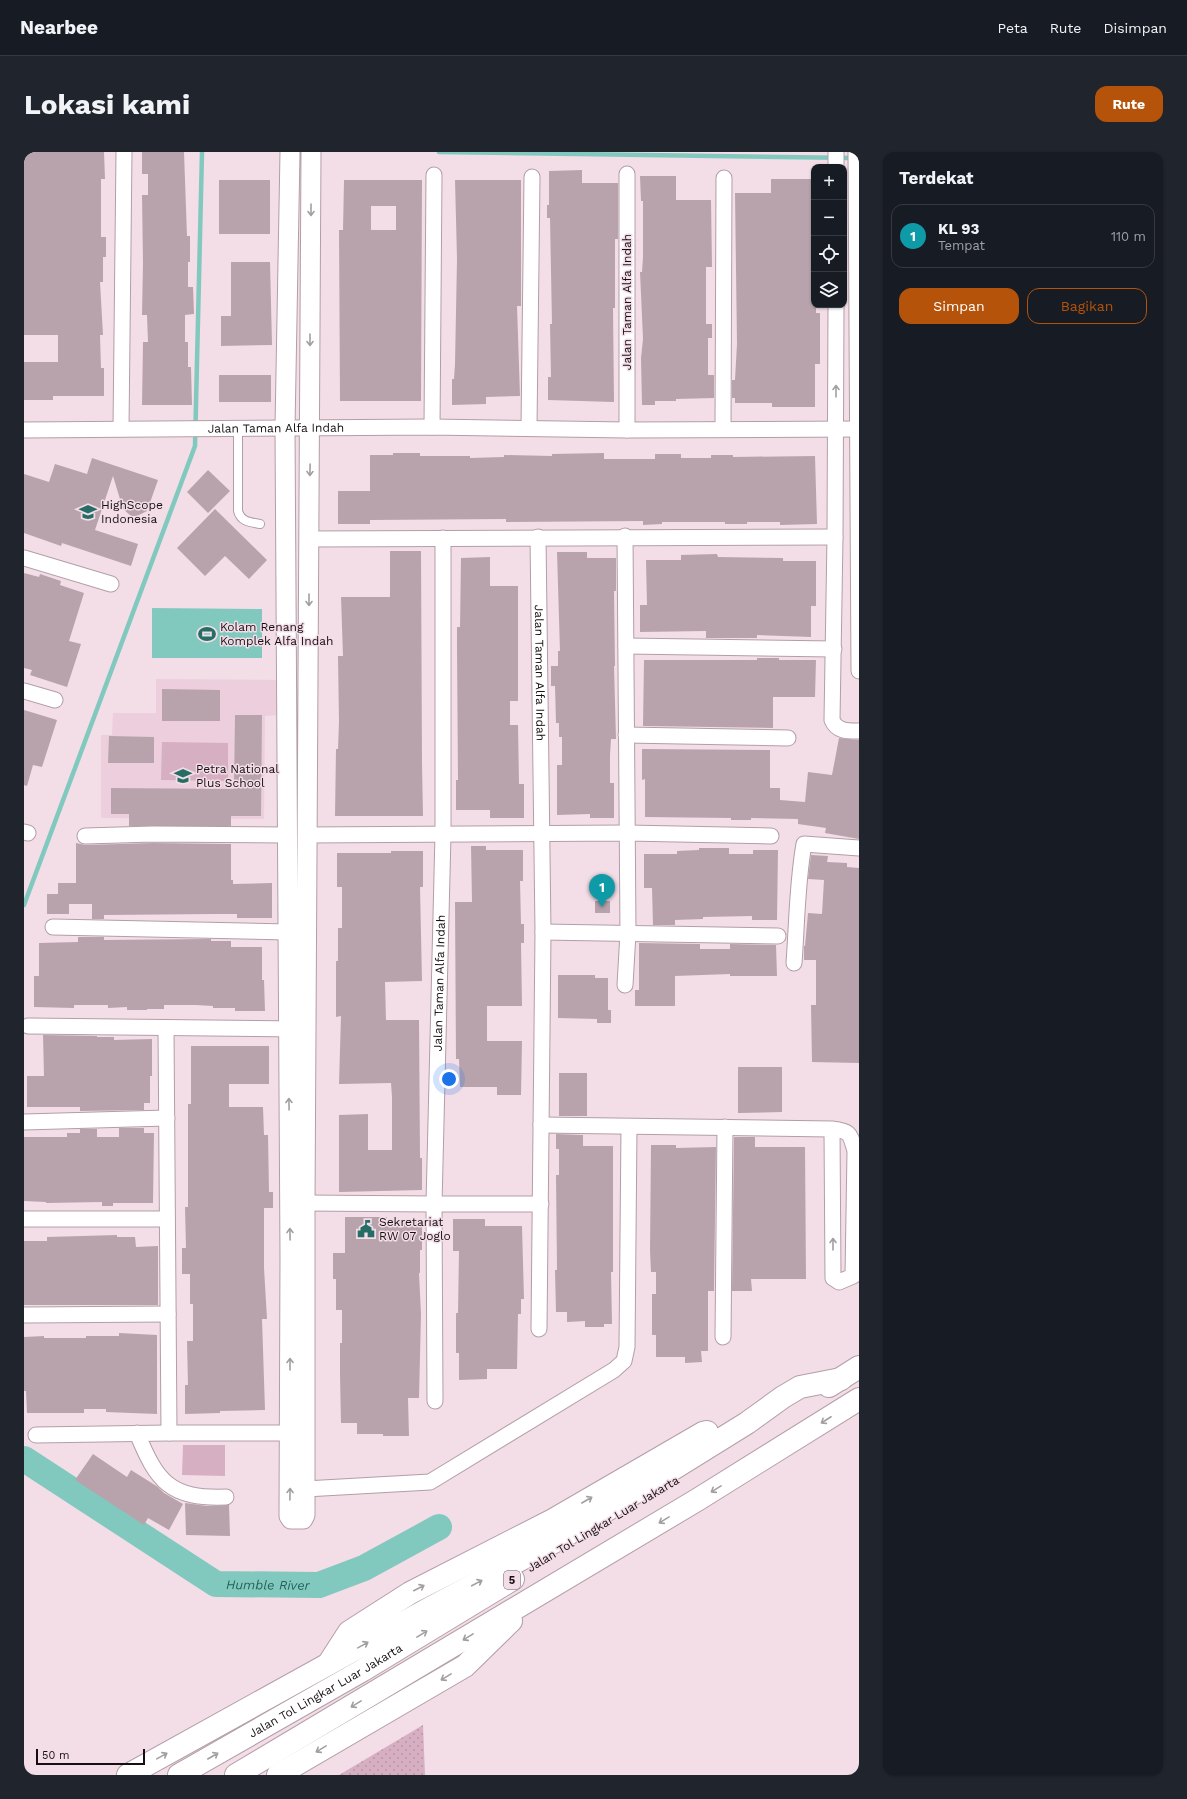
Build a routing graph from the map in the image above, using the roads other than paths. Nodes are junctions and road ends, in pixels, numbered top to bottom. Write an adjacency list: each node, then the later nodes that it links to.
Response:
1 (124, 152): 17 (street)
2 (836, 152): 6 (street)
3 (856, 152): 19 (street)
4 (290, 153): 5 (street); 14 (street)
5 (311, 153): 15 (street, one-way to 15)
6 (836, 164)
7 (627, 174): 21 (street, Jalan Taman Alfa Indah)
8 (434, 175): 12 (street)
9 (532, 177): 16 (street)
10 (724, 178): 18 (street)
11 (836, 308): 22 (street, one-way to 11)
12 (432, 427): 15 (street, Jalan Taman Alfa Indah); 16 (street, Jalan Taman Alfa Indah)
13 (238, 428): 14 (street, Jalan Taman Alfa Indah); 17 (street, Jalan Taman Alfa Indah); 23 (lane)
14 (285, 428): 15 (street, Jalan Taman Alfa Indah); 42 (street)
15 (310, 428): 28 (street, one-way to 28)
16 (529, 428): 21 (street, Jalan Taman Alfa Indah)
17 (121, 429): 20 (street, Jalan Taman Alfa Indah)
18 (723, 429): 21 (street, Jalan Taman Alfa Indah); 22 (street, Jalan Taman Alfa Indah)
19 (858, 429): 22 (street, Jalan Taman Alfa Indah); 33 (street)
20 (24, 430)
21 (627, 430)
22 (834, 431): 26 (street)
23 (260, 524)
24 (624, 536): 25 (street); 26 (street); 31 (street)
25 (538, 537): 27 (street); 39 (street, Jalan Taman Alfa Indah)
26 (835, 537): 32 (street)
27 (442, 538): 28 (street); 41 (street, Jalan Taman Alfa Indah)
28 (309, 539): 43 (street, one-way to 43)
29 (24, 558): 30 (street)
30 (111, 584)
31 (626, 646): 32 (street); 37 (street)
32 (834, 649): 36 (street)
33 (859, 671)
34 (24, 690): 35 (street)
35 (55, 700)
36 (859, 731)
37 (626, 735): 38 (street); 40 (street)
38 (788, 738)
39 (541, 833): 40 (street); 41 (street); 49 (street, Jalan Taman Alfa Indah)
40 (627, 833): 45 (street); 50 (street)
41 (443, 834): 43 (street); 64 (street, Jalan Taman Alfa Indah)
42 (288, 835): 44 (street); 48 (street)
43 (307, 835): 56 (street)
44 (85, 836)
45 (771, 836)
46 (859, 848): 52 (street)
47 (53, 927): 48 (street)
48 (288, 932): 56 (street)
49 (543, 932): 50 (street); 59 (street, Jalan Taman Alfa Indah)
50 (628, 933): 51 (street); 53 (street)
51 (778, 936)
52 (794, 963)
53 (624, 985)
54 (28, 1026): 55 (street)
55 (166, 1029): 56 (street); 57 (street)
56 (297, 1029): 63 (street); 77 (street, one-way to 56)
57 (167, 1118): 58 (street); 67 (street)
58 (24, 1122)
59 (540, 1125): 60 (street); 65 (street, Jalan Taman Alfa Indah)
60 (629, 1127): 61 (street); 80 (street)
61 (725, 1127): 62 (street); 71 (street)
62 (832, 1129): 62 (street, one-way to 62)
63 (305, 1202): 64 (street); 77 (street)
64 (434, 1204): 65 (street); 75 (street, Jalan Taman Alfa Indah)
65 (540, 1204): 70 (street, Jalan Taman Alfa Indah)
66 (24, 1219): 67 (street)
67 (167, 1219): 68 (street)
68 (168, 1314): 69 (street); 76 (street)
69 (24, 1315)
70 (539, 1329)
71 (723, 1337)
72 (859, 1367): 73 (highway, Jalan Tol Lingkar Luar Jakarta / 5)
73 (841, 1379): 83 (highway, one-way to 73); 84 (highway, Jalan Tol Lingkar Luar Jakarta / 5, one-way to 73)
74 (859, 1399): 82 (highway, 5, one-way to 82)
75 (435, 1401)
76 (169, 1432): 77 (street); 78 (street)
77 (298, 1432): 80 (street); 80 (street, one-way to 77)
78 (137, 1433): 79 (street); 81 (street)
79 (36, 1435)
80 (305, 1489)
81 (226, 1496)
82 (538, 1596): 85 (highway, 5, one-way to 85); 86 (highway, one-way to 86)
83 (128, 1775)
84 (179, 1775)
85 (236, 1775)
86 (278, 1775)

